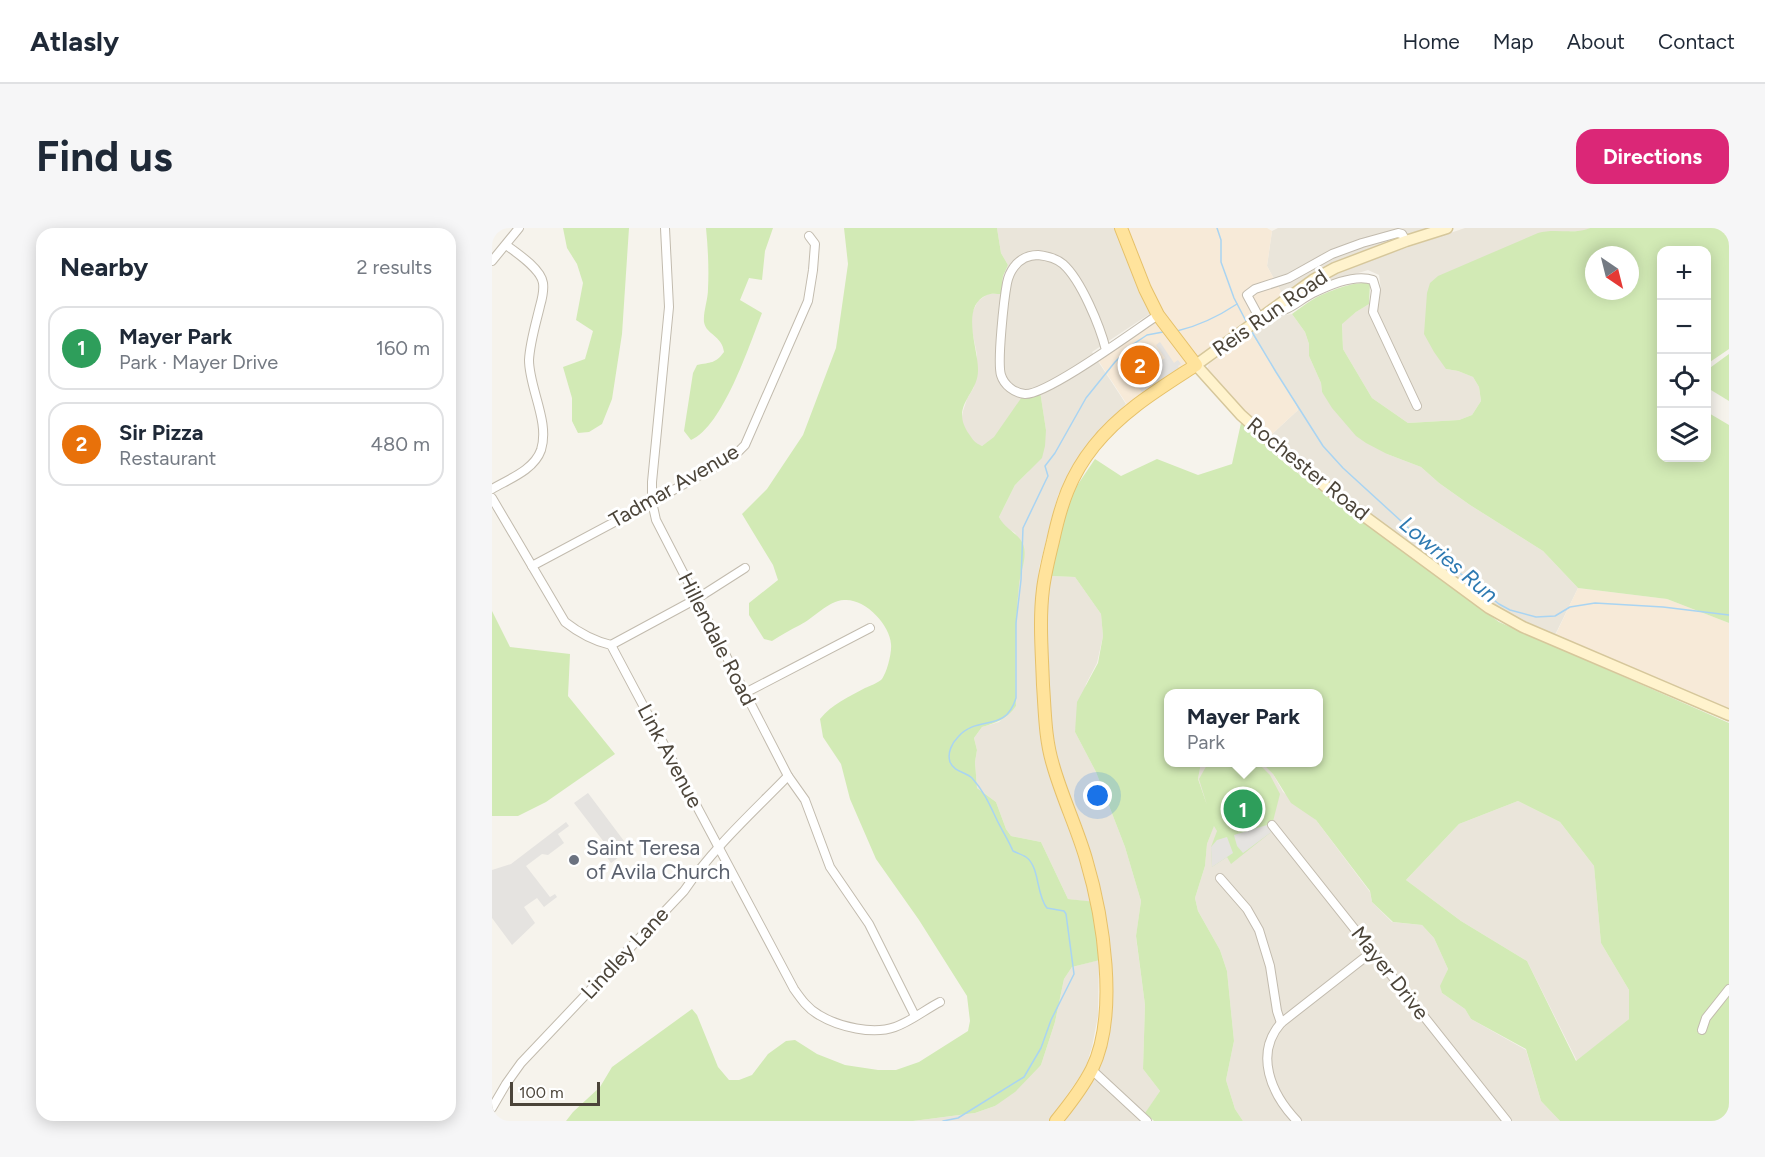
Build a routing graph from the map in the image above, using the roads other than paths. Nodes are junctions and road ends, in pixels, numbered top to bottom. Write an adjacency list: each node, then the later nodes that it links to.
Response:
1 (519, 228): 7 (street)
2 (665, 228): 16 (street, Hillendale Road)
3 (1121, 228): 9 (main road, Rochester Road)
4 (1447, 228): 6 (street, Reis Run Road)
5 (808, 236): 16 (street, Tadmar Avenue)
6 (1406, 241): 10 (street, Reis Run Road); 10 (street)
7 (506, 245): 8 (street); 14 (street)
8 (492, 261)
9 (1158, 315): 11 (street); 12 (main road, Rochester Road)
10 (1264, 316): 12 (street, Reis Run Road); 13 (street)
11 (1106, 350): 11 (street)
12 (1196, 365): 23 (street, Rochester Road); 34 (main road)
13 (1417, 406)
14 (492, 489)
15 (492, 498): 17 (street)
16 (652, 502): 17 (street, Tadmar Avenue); 19 (street, Hillendale Road)
17 (532, 566): 21 (street)
18 (745, 568): 19 (street)
19 (698, 598): 21 (street); 22 (street, Hillendale Road)
20 (870, 628): 22 (street)
21 (611, 645): 26 (street, Link Avenue)
22 (744, 693): 24 (street, Hillendale Road)
23 (1729, 715)
24 (788, 776): 26 (street, Lindley Lane); 31 (street, Hillendale Road)
25 (1272, 825): 28 (street, Mayer Drive)
26 (719, 848): 31 (street, Link Avenue); 35 (street, Lindley Lane)
27 (1220, 878): 32 (street)
28 (1373, 951): 32 (street); 39 (street, Mayer Drive)
29 (1729, 988): 33 (street)
30 (940, 1002): 31 (street, Link Avenue)
31 (915, 1016)
32 (1281, 1023): 38 (street)
33 (1702, 1030)
34 (1092, 1070): 36 (main road); 37 (street)
35 (492, 1108)
36 (1056, 1121)
37 (1147, 1121)
38 (1297, 1121)
39 (1507, 1121)

